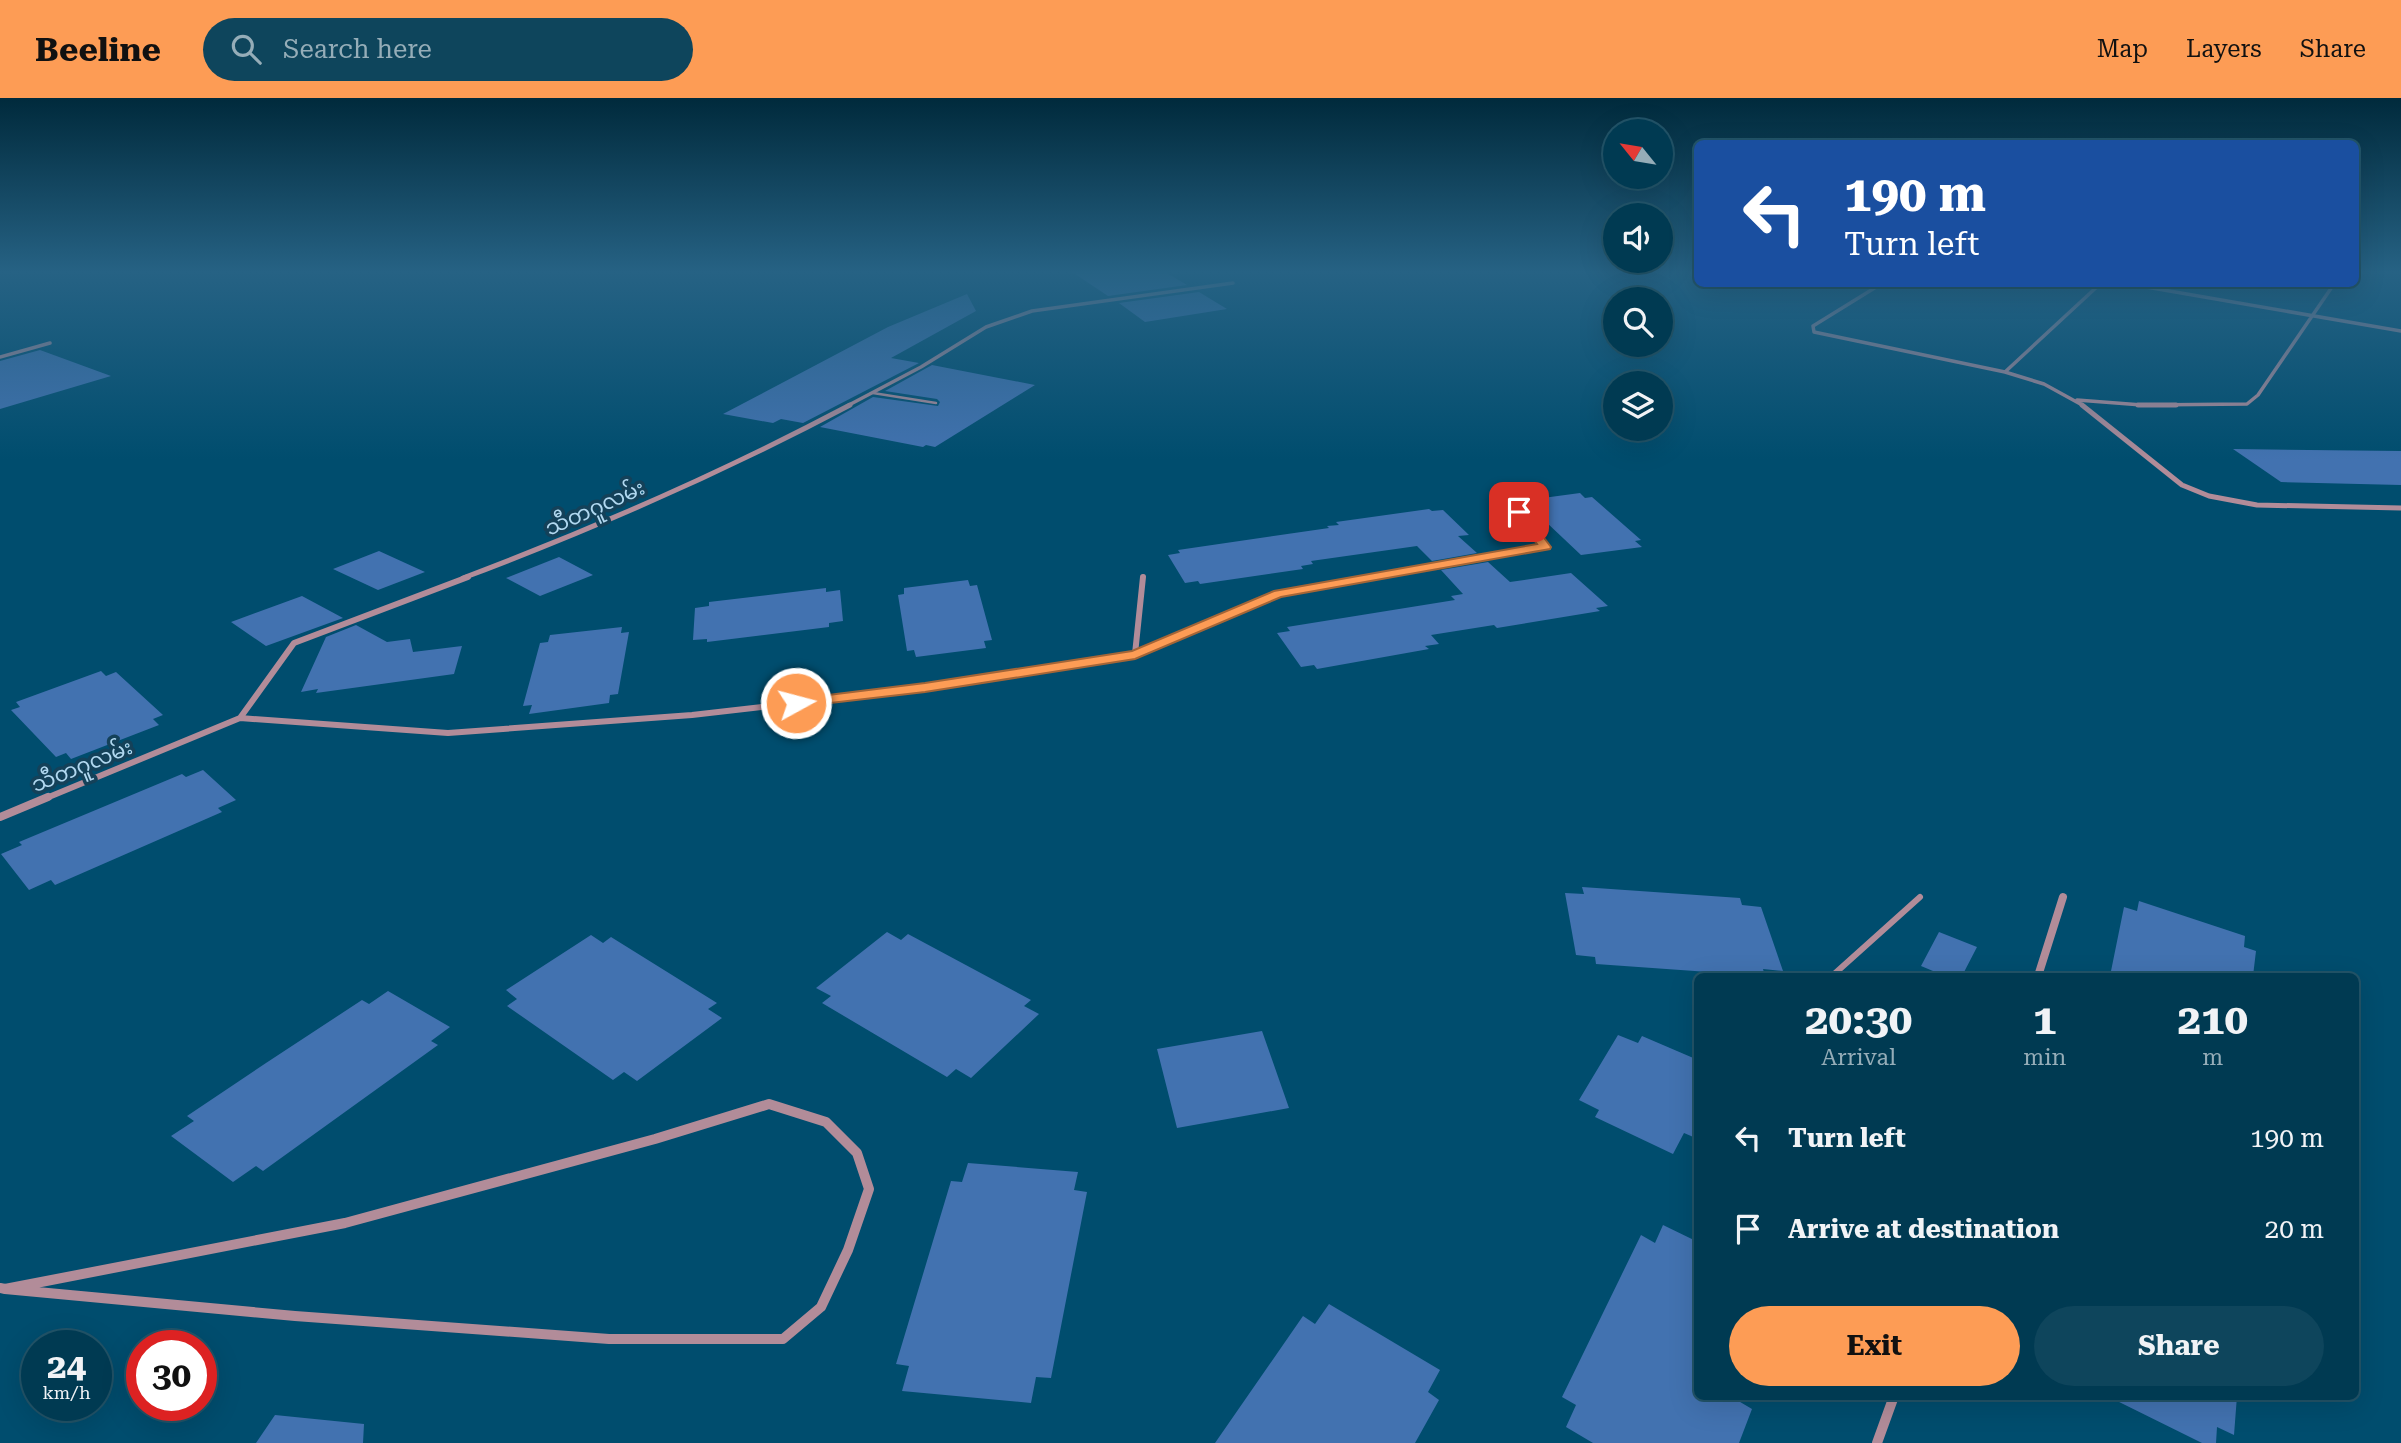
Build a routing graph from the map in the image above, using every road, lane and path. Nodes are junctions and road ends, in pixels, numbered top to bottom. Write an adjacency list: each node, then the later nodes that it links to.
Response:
1 (973, 335): 8 (street, သီတဂူလမ်း)
2 (1827, 335): 7 (street)
3 (2045, 335): 7 (street)
4 (2297, 335): 9 (street)
5 (50, 343): 6 (street)
6 (0, 357)
7 (2005, 372): 9 (street)
8 (873, 393): 10 (lane); 15 (street, သီတဂူလမ်း)
9 (2076, 400): 12 (street)
10 (936, 403)
11 (1506, 495): 14 (street)
12 (2401, 508)
13 (1143, 576): 14 (street)
14 (1135, 654): 15 (street)
15 (240, 719): 16 (street, သီတဂူလမ်း)
16 (0, 817)
17 (1920, 897): 19 (lane)
18 (2063, 897): 20 (street)
19 (1835, 973)
20 (2039, 973)
21 (1, 1288): 21 (street)
22 (1893, 1400): 23 (street)
23 (1877, 1443)

